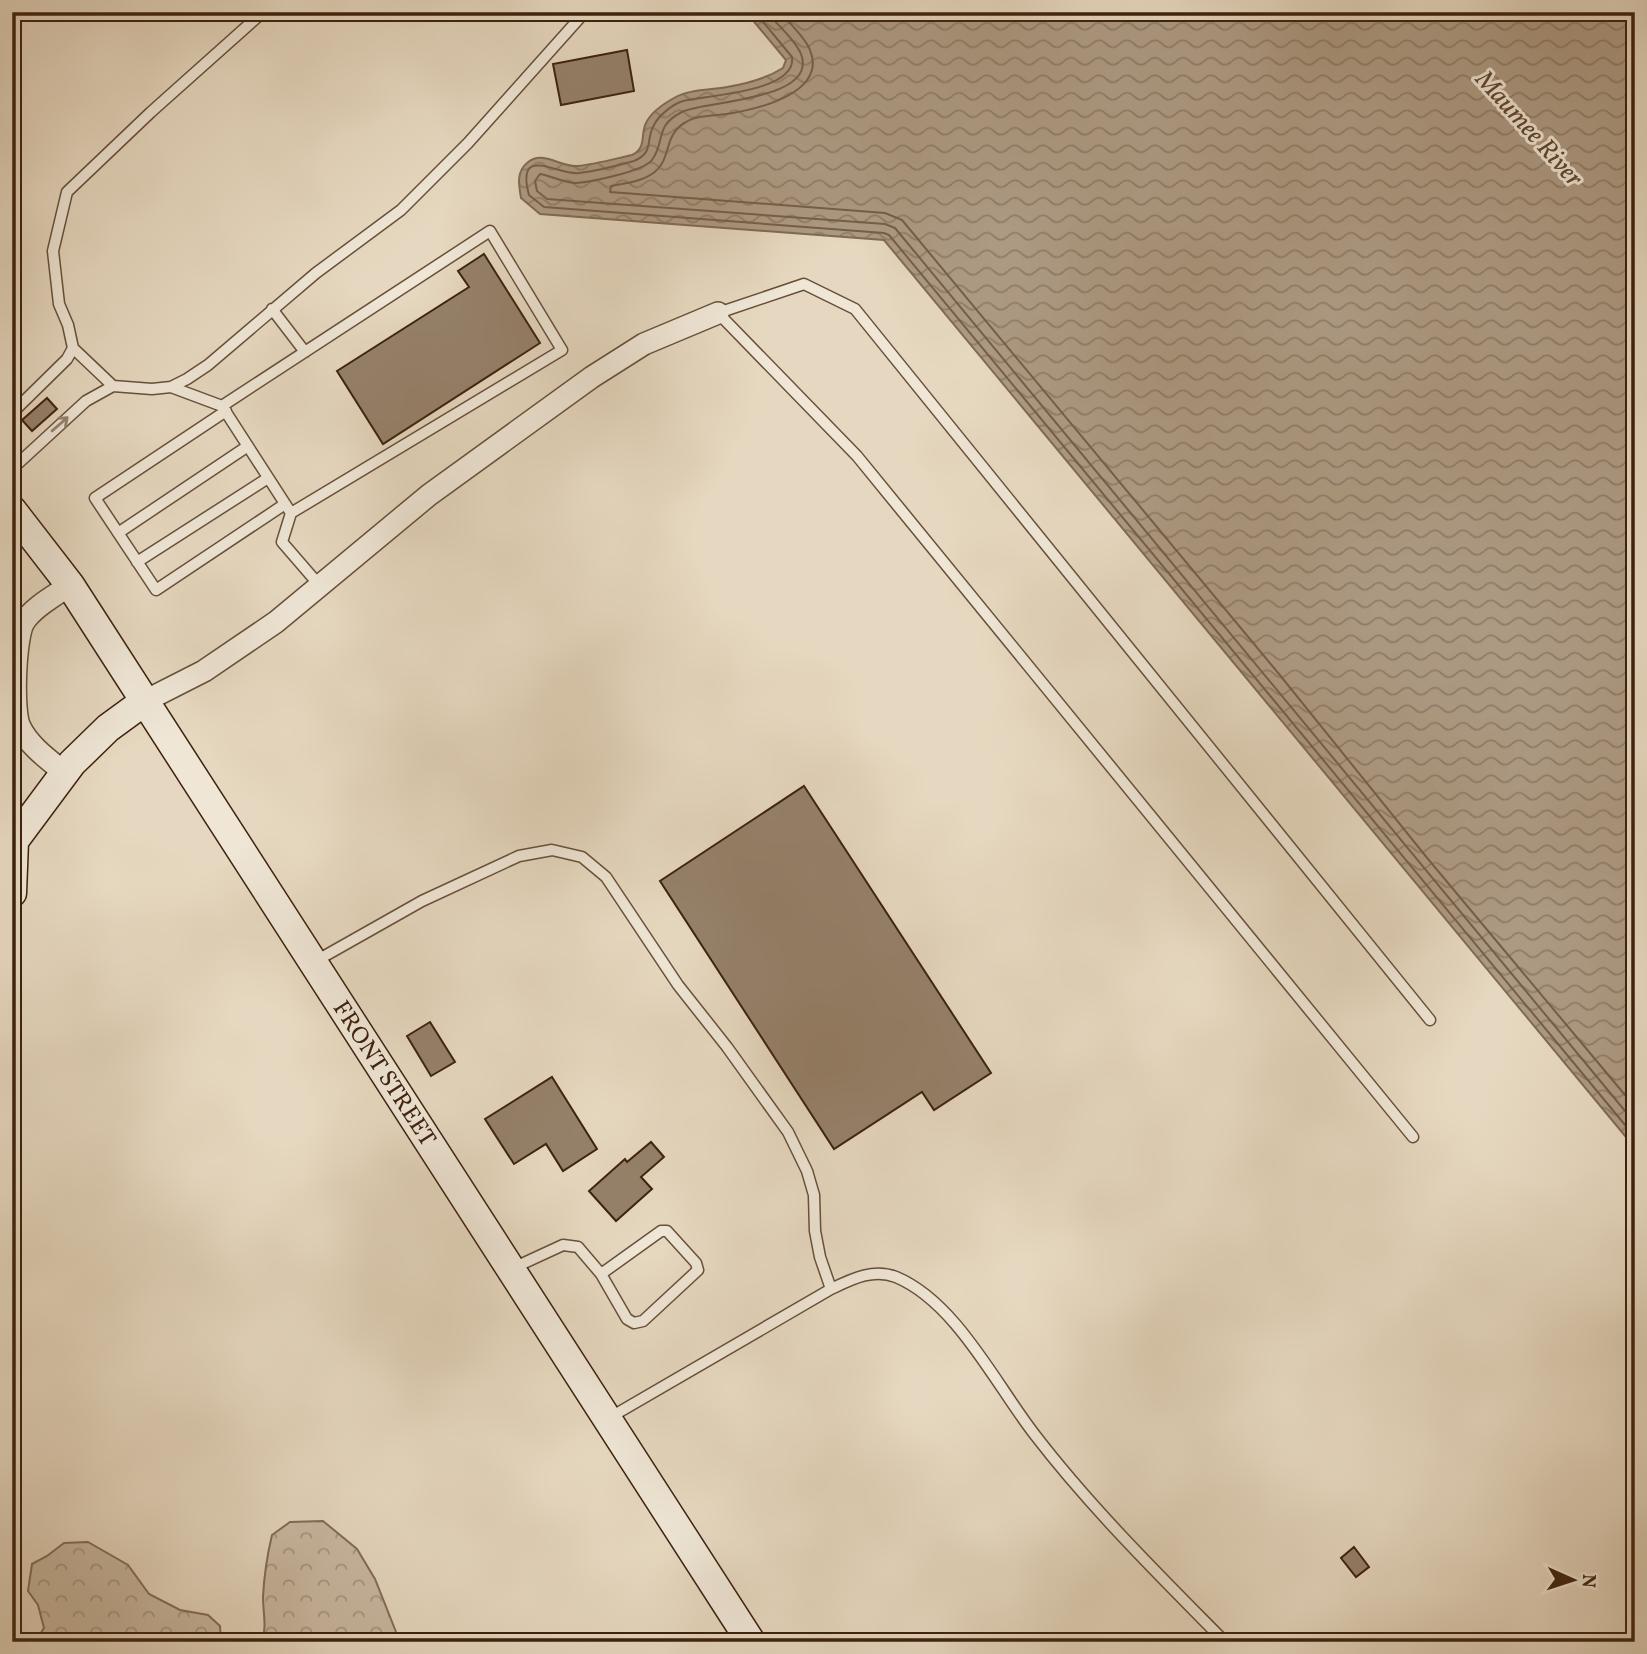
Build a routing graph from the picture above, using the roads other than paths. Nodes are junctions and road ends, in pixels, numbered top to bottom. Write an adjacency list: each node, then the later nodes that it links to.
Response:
1 (263, 12): 5 (lane)
2 (585, 12): 3 (lane)
3 (272, 309): 6 (lane); 8 (lane)
4 (718, 313): 19 (street); 25 (lane); 26 (lane)
5 (73, 348): 7 (lane); 10 (lane)
6 (305, 352): 9 (lane); 14 (lane)
7 (113, 386): 8 (lane); 12 (lane, one-way to 7)
8 (171, 387): 9 (lane)
9 (224, 408): 11 (lane); 16 (lane)
10 (12, 413)
11 (248, 446): 13 (lane); 16 (lane)
12 (12, 469)
13 (268, 478): 14 (lane); 17 (lane)
14 (288, 508): 17 (lane); 19 (lane)
15 (12, 510): 18 (street, FRONT STREET)
16 (118, 533): 17 (lane)
17 (137, 562)
18 (70, 585): 20 (street, FRONT STREET); 21 (street)
19 (320, 586): 20 (street)
20 (145, 701): 21 (street); 24 (street, FRONT STREET)
21 (65, 773): 22 (street)
22 (13, 841): 23 (street)
23 (12, 892)
24 (314, 962): 27 (street, FRONT STREET); 29 (lane)
25 (1430, 1020)
26 (1413, 1137)
27 (511, 1269): 28 (lane); 30 (street, FRONT STREET)
28 (601, 1275): 28 (lane)
29 (831, 1289): 30 (lane); 32 (lane)
30 (608, 1419): 31 (street, FRONT STREET)
31 (751, 1642)
32 (1225, 1642)

